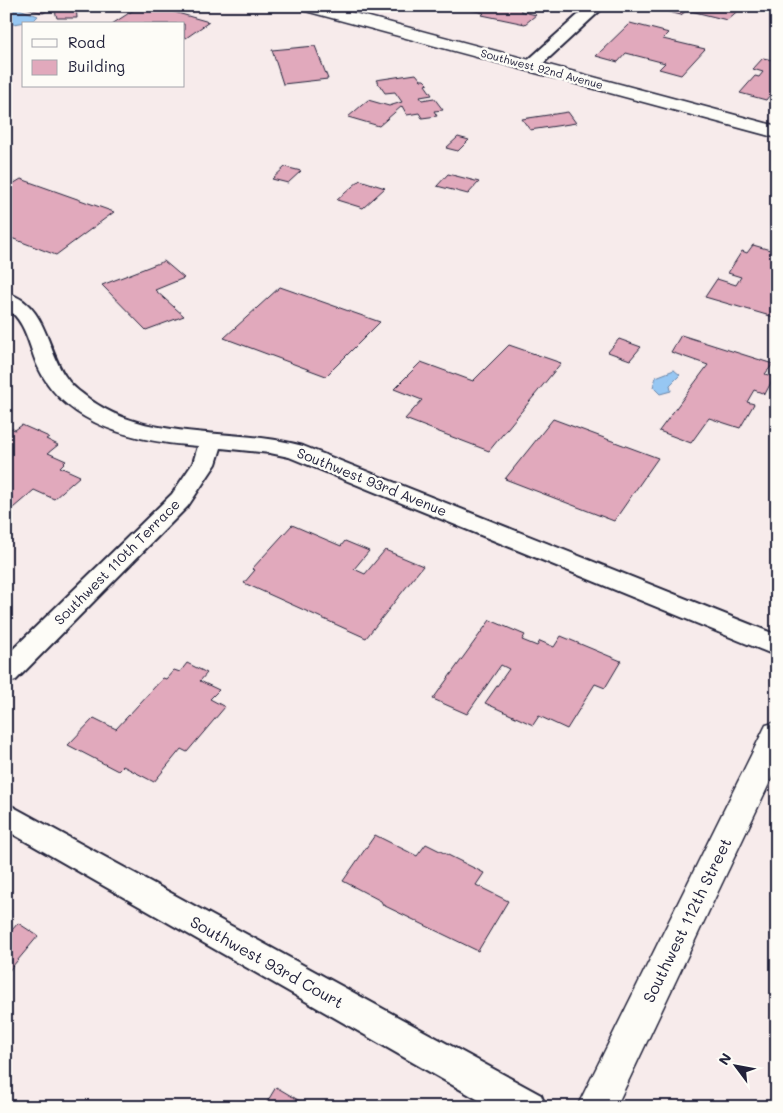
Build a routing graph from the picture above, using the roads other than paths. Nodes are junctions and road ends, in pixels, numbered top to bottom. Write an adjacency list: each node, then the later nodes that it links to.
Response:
1 (308, 6): 3 (street, Southwest 92nd Avenue)
2 (597, 6): 3 (street)
3 (531, 66): 4 (street, Southwest 92nd Avenue)
4 (777, 132)
5 (6, 299): 6 (street, Southwest 93rd Avenue)
6 (212, 440): 7 (street, Southwest 93rd Avenue); 8 (street, Southwest 110th Terrace)
7 (777, 646)
8 (6, 673)
9 (777, 734): 12 (street, Southwest 112th Street)
10 (6, 815): 11 (street, Southwest 93rd Court)
11 (529, 1107)
12 (596, 1107)

